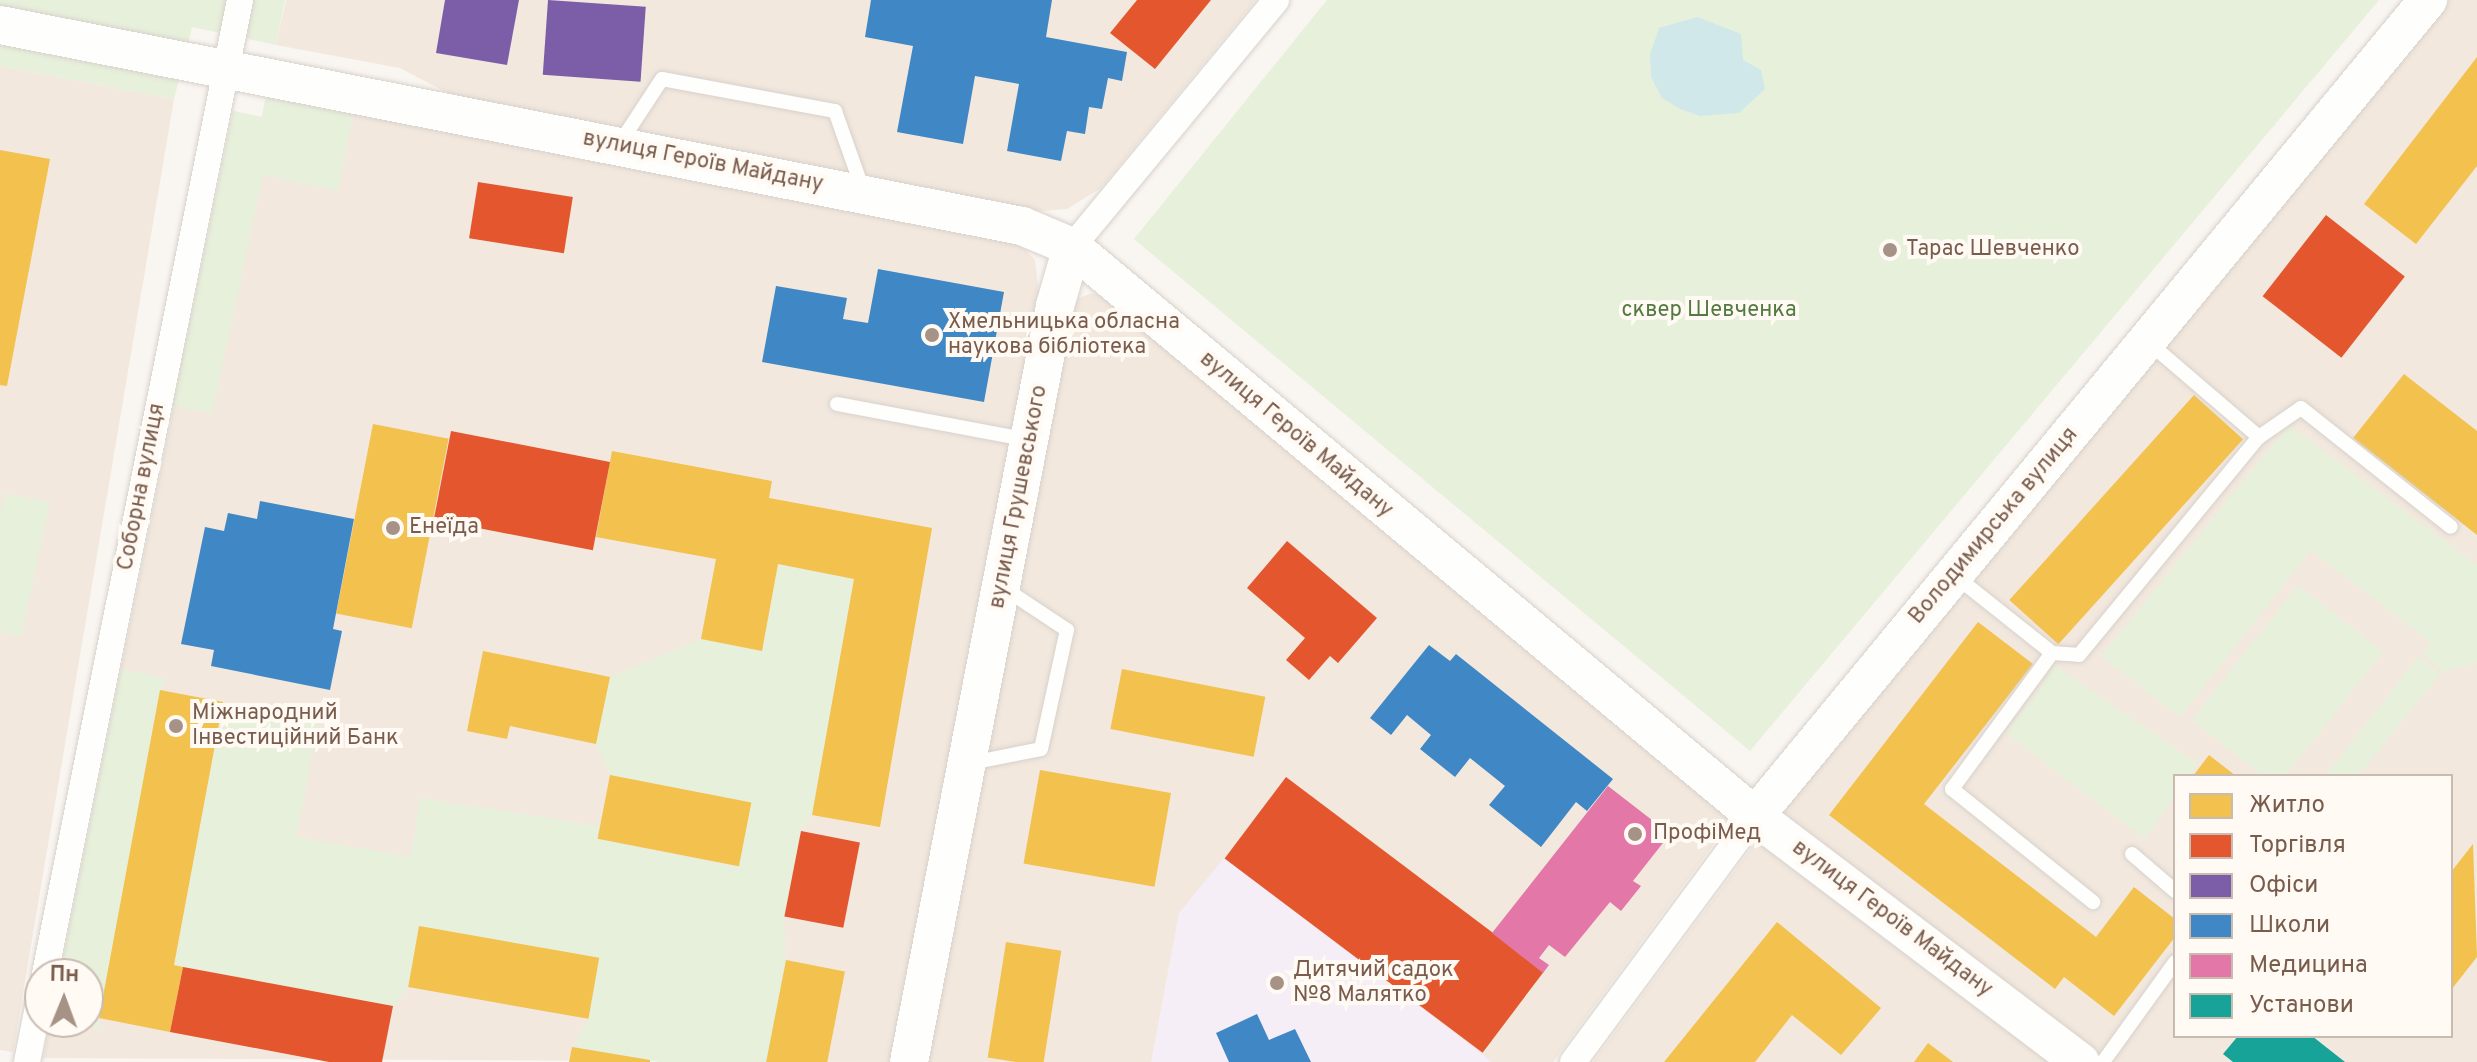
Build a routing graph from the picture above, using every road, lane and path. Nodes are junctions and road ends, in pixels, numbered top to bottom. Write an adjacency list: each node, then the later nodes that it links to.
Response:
1 (240, 0): 5 (street, Соборна вулиця)
2 (1276, 0): 8 (street, вулиця Грушевського)
3 (2428, 0): 9 (street, Володимирська вулиця)
4 (0, 25): 5 (street, вулиця Героїв Майдану)
5 (226, 69): 6 (street, вулиця Героїв Майдану); 22 (street, Соборна вулиця)
6 (618, 146): 7 (street, вулиця Героїв Майдану); 7 (lane)
7 (865, 194): 8 (street, вулиця Героїв Майдану)
8 (1072, 247): 12 (street, вулиця Грушевського); 18 (street, вулиця Героїв Майдану)
9 (2147, 341): 11 (lane); 14 (street, Володимирська вулиця)
10 (837, 404): 12 (lane)
11 (2259, 437): 13 (lane); 16 (lane)
12 (1030, 440): 15 (street, вулиця Грушевського)
13 (2451, 527)
14 (1954, 575): 16 (lane); 18 (street, Володимирська вулиця)
15 (1001, 587): 17 (street, вулиця Грушевського); 17 (lane)
16 (2052, 653): 21 (lane)
17 (967, 764): 26 (street, вулиця Грушевського)
18 (1755, 816): 27 (street, Володимирська вулиця); 28 (street, вулиця Героїв Майдану)
19 (2132, 854): 20 (lane)
20 (2173, 889)
21 (2093, 902)
22 (48, 958)
23 (2173, 965): 29 (lane)
24 (32, 1038): 25 (street)
25 (27, 1062)
26 (909, 1062)
27 (1573, 1062)
28 (2080, 1062)
29 (2103, 1062)

